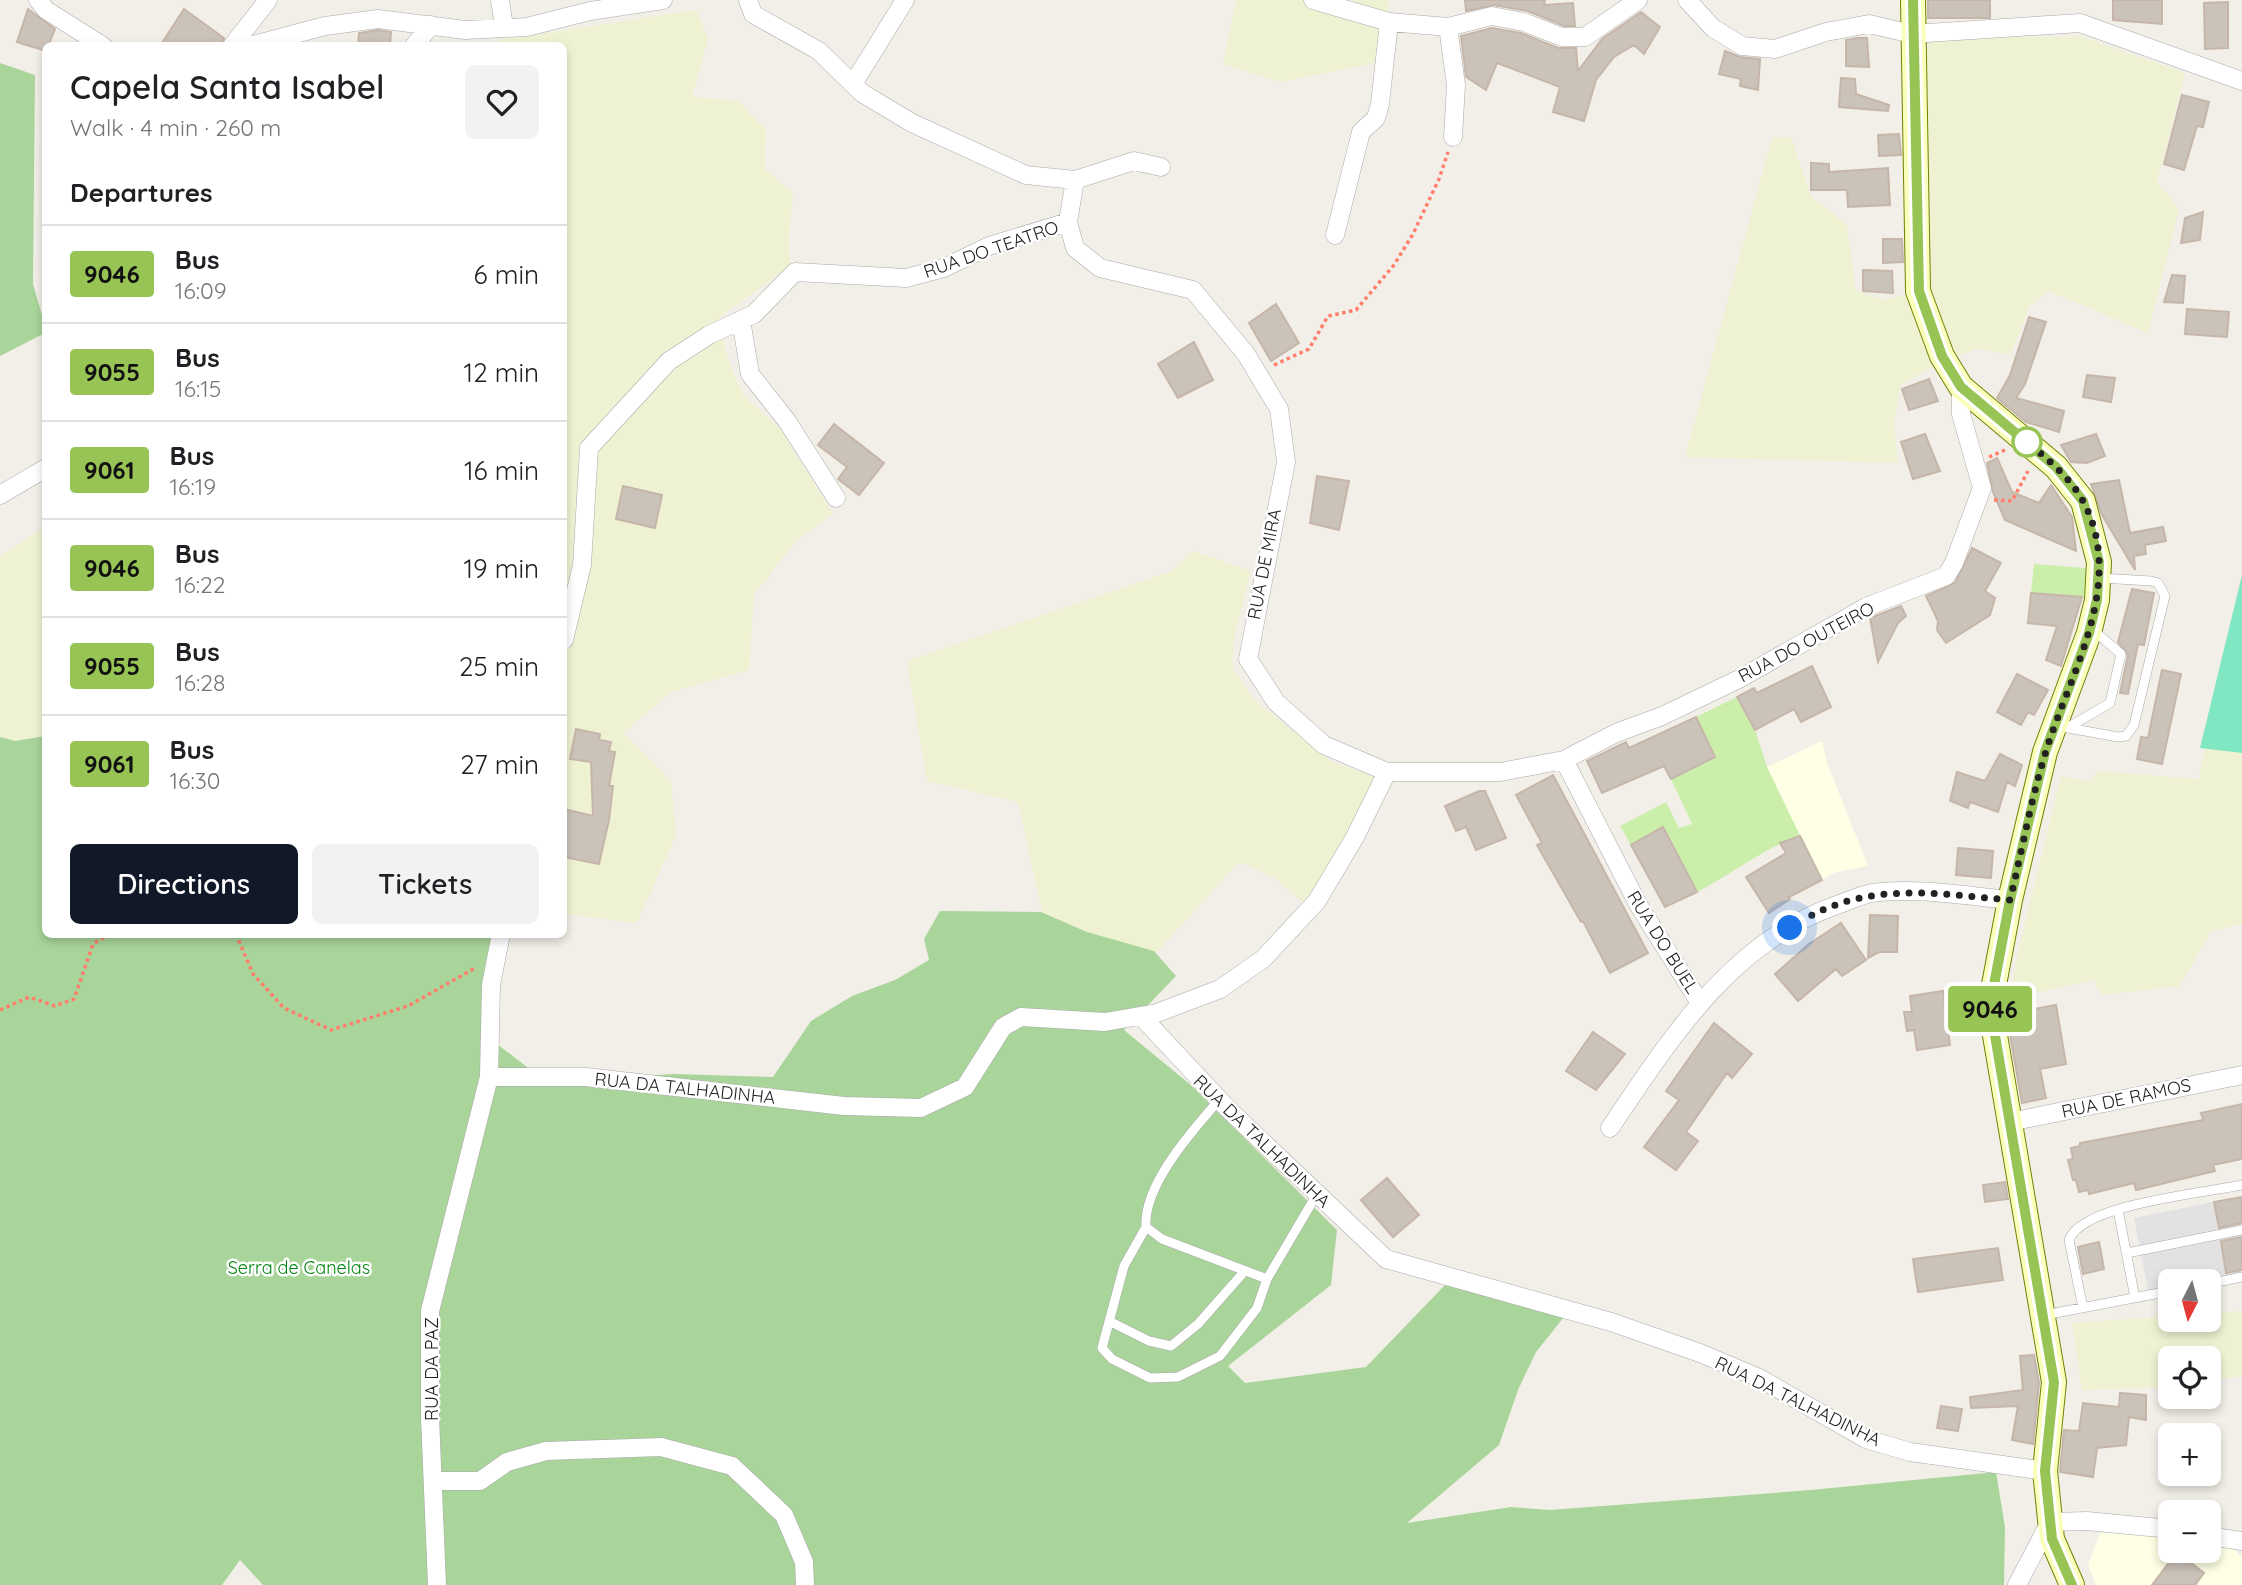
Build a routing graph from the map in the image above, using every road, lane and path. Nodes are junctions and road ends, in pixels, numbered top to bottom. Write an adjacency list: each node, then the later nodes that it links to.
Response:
1 (38, 0): 17 (street)
2 (268, 0): 18 (street)
3 (500, 0): 14 (street)
4 (663, 0): 11 (street)
5 (748, 0): 22 (street)
6 (905, 0): 22 (street)
7 (1313, 0): 12 (street)
8 (1638, 0): 15 (street)
9 (1687, 0): 16 (street)
10 (1913, 0): 16 (main road)
11 (640, 1): 14 (street)
12 (1388, 22): 15 (street); 27 (street)
13 (430, 25): 14 (street); 19 (street); 20 (street)
14 (504, 27)
15 (1448, 27): 23 (street)
16 (1912, 34): 21 (street); 30 (main road)
17 (97, 42)
18 (235, 42)
19 (265, 42)
20 (417, 42)
21 (2242, 81)
22 (853, 84): 25 (street)
23 (1453, 137): 29 (path)
24 (1161, 167): 25 (street)
25 (1075, 180): 26 (street)
26 (1068, 222): 28 (street, RUA DO TEATRO); 29 (street, RUA DE MIRA)
27 (1335, 235)
28 (741, 320): 35 (street); 39 (street, RUA DO TEATRO)
29 (1257, 372): 42 (street, RUA DE MIRA)
30 (1961, 387): 31 (main road); 32 (street, RUA DO OUTEIRO)
31 (2032, 446): 32 (path); 36 (path); 37 (main road)
32 (1975, 464): 36 (street, RUA DO OUTEIRO)
33 (42, 470): 34 (street)
34 (0, 495)
35 (836, 498)
36 (1978, 499): 41 (street, RUA DO OUTEIRO)
37 (2098, 578): 38 (main road); 40 (lane)
38 (2090, 627): 40 (main road); 40 (lane)
39 (567, 628)
40 (2061, 726): 43 (main road)
41 (1564, 760): 42 (street, RUA DE MIRA); 48 (street, RUA DO BUEL)
42 (1387, 772): 50 (street)
43 (2010, 900): 48 (street, RUA DO BUEL); 54 (main road)
44 (103, 938): 49 (path)
45 (238, 938): 47 (path)
46 (499, 938): 47 (street)
47 (497, 956): 52 (street)
48 (1700, 1003): 55 (street)
49 (0, 1010)
50 (1141, 1016): 52 (street, RUA DA TALHADINHA); 53 (street, RUA DA TALHADINHA)
51 (2242, 1075): 54 (street, RUA DE RAMOS)
52 (489, 1077): 72 (street, RUA DA PAZ)
53 (1219, 1100): 57 (street, RUA DA TALHADINHA); 59 (lane)
54 (2010, 1122): 69 (main road)
55 (1610, 1128)
56 (2242, 1185): 58 (lane)
57 (1317, 1194): 64 (lane); 71 (street, RUA DA TALHADINHA)
58 (2118, 1210): 61 (lane); 68 (lane)
59 (1146, 1227): 62 (lane); 70 (lane)
60 (2242, 1230): 61 (lane)
61 (2127, 1253): 67 (lane)
62 (1243, 1273): 64 (lane); 70 (lane)
63 (2242, 1277): 65 (lane)
64 (1267, 1279): 70 (lane)
65 (2221, 1281)
66 (2158, 1293): 67 (lane)
67 (2135, 1298): 68 (lane)
68 (2083, 1308): 69 (lane)
69 (2043, 1316): 71 (main road)
70 (1109, 1321)
71 (2045, 1471): 73 (main road)
72 (435, 1481): 77 (street, RUA DA PAZ); 78 (street)
73 (2050, 1522): 74 (street); 79 (street); 80 (main road)
74 (2158, 1528)
75 (2221, 1538): 76 (street)
76 (2242, 1541)
77 (437, 1585)
78 (805, 1585)
79 (2017, 1585)
80 (2072, 1585)

